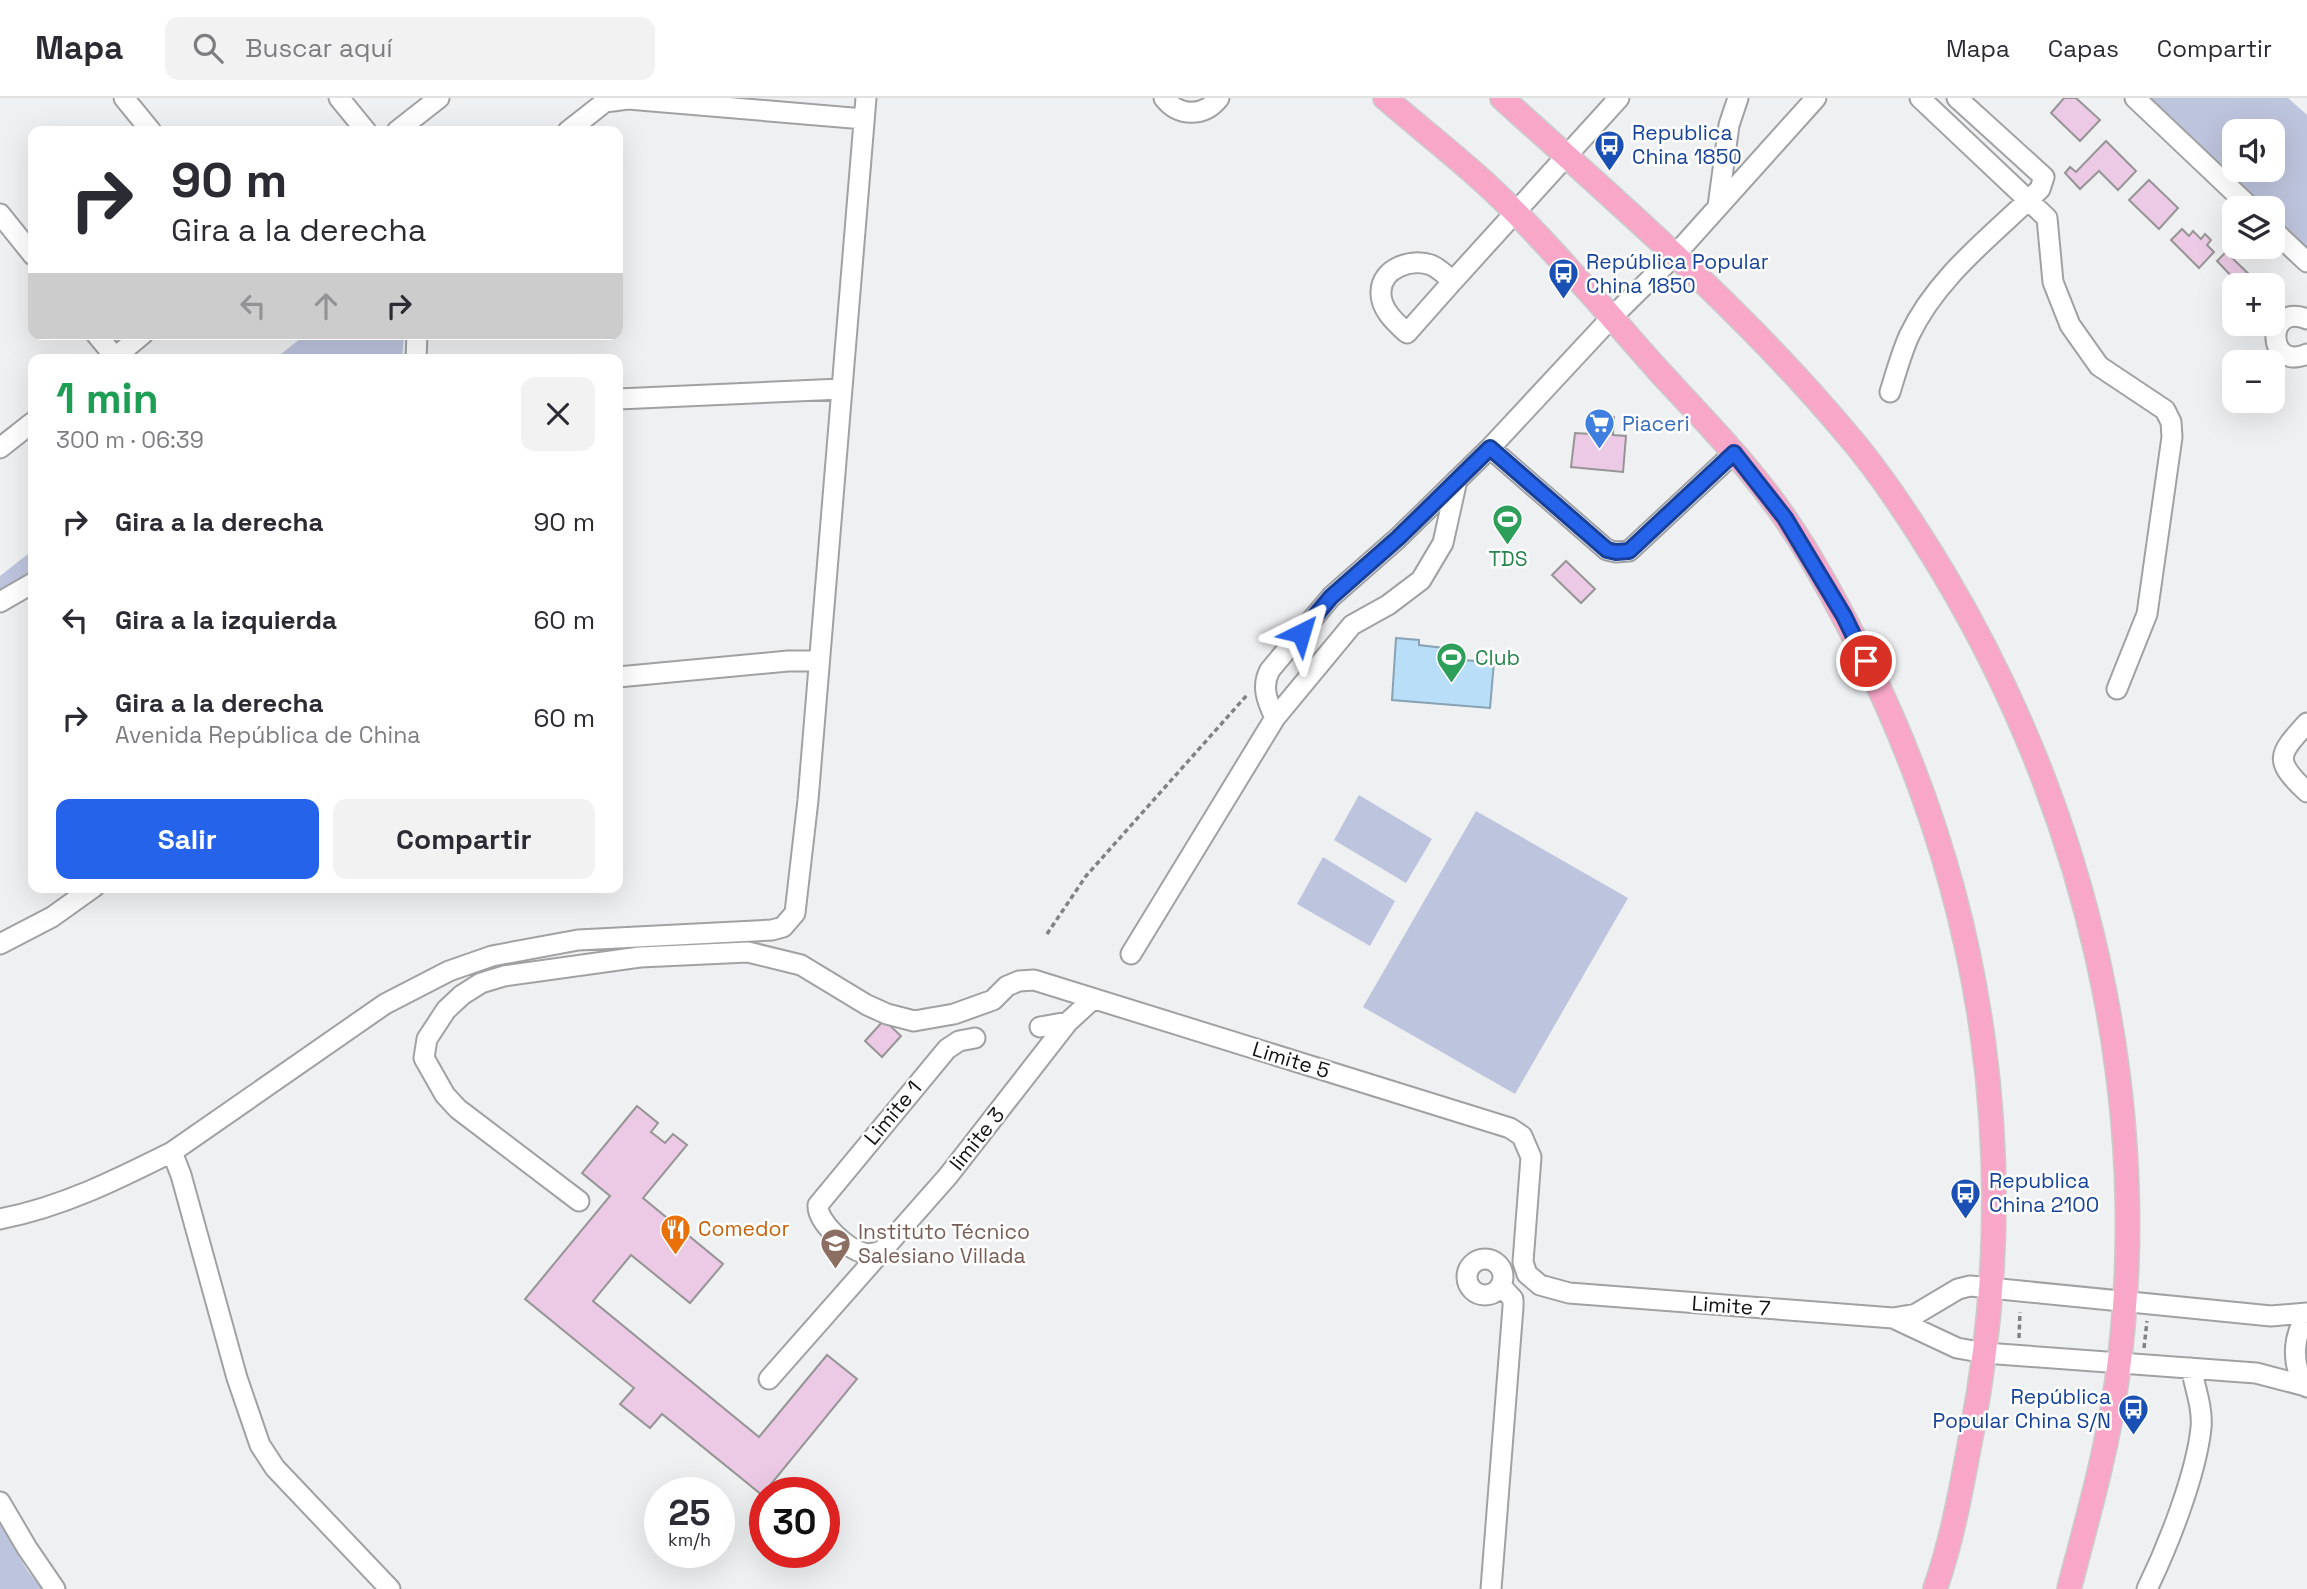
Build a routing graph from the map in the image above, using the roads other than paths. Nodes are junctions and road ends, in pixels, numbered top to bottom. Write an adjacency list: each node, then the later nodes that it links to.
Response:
1 (124, 98): 18 (street)
2 (339, 98): 19 (street)
3 (439, 98): 20 (street)
4 (866, 98): 16 (street)
5 (1164, 98): 6 (street)
6 (1219, 98)
7 (1385, 98): 26 (main road)
8 (1502, 98): 22 (main road)
9 (1619, 98): 22 (street)
10 (1738, 98): 25 (street)
11 (1795, 98): 17 (street)
12 (1816, 98): 17 (street)
13 (1920, 98): 24 (street)
14 (1957, 98): 24 (street)
15 (2135, 98): 23 (street)
16 (864, 119): 21 (street); 38 (street)
17 (1791, 124): 25 (street)
18 (147, 126)
19 (362, 126)
20 (403, 126)
21 (574, 126)
22 (1567, 157): 26 (street); 30 (main road)
23 (2238, 196)
24 (2027, 201): 39 (street); 50 (street)
25 (1718, 206): 30 (street)
26 (1516, 213): 32 (street); 33 (main road)
27 (0, 214): 29 (street)
28 (2285, 241): 31 (street)
29 (28, 249)
30 (1675, 255): 33 (street); 68 (main road)
31 (2307, 262)
32 (1453, 281)
33 (1611, 318): 43 (street); 44 (main road)
34 (2307, 319): 37 (street)
35 (136, 340): 36 (street)
36 (119, 354)
37 (2307, 354)
38 (841, 389): 40 (street); 48 (street)
39 (1891, 392)
40 (623, 399)
41 (28, 426): 42 (street)
42 (0, 448)
43 (1490, 448): 44 (street); 45 (street)
44 (1734, 453): 67 (main road)
45 (1457, 480): 51 (street); 51 (street)
46 (28, 586): 47 (street)
47 (0, 602)
48 (818, 661): 49 (street); 61 (street)
49 (623, 677)
50 (2117, 689)
51 (1275, 718): 56 (street)
52 (2307, 723): 53 (street)
53 (2307, 792)
54 (85, 893): 55 (street)
55 (0, 944)
56 (1131, 954)
57 (1093, 999): 58 (street, limite 3); 62 (street, Limite 5); 65 (street, Limite 5)
58 (1068, 1022): 59 (street); 64 (street, limite 3)
59 (1040, 1027)
60 (975, 1038): 64 (street, Limite 1)
61 (172, 1152): 63 (street); 78 (street)
62 (579, 1201)
63 (0, 1219)
64 (881, 1251): 74 (street, limite 3)
65 (1523, 1251): 70 (street, Limite 7)
66 (1501, 1286): 79 (street)
67 (1991, 1290): 68 (street); 70 (street); 71 (main road)
68 (2125, 1301): 69 (street); 72 (main road)
69 (2307, 1315): 75 (street)
70 (1893, 1318): 71 (street)
71 (1985, 1353): 72 (street); 80 (main road)
72 (2119, 1364): 73 (street); 81 (main road)
73 (2191, 1368): 75 (street); 82 (street)
74 (769, 1379)
75 (2306, 1387)
76 (0, 1502): 77 (street)
77 (55, 1589)
78 (390, 1589)
79 (1491, 1589)
80 (1935, 1589)
81 (2069, 1589)
82 (2147, 1589)

